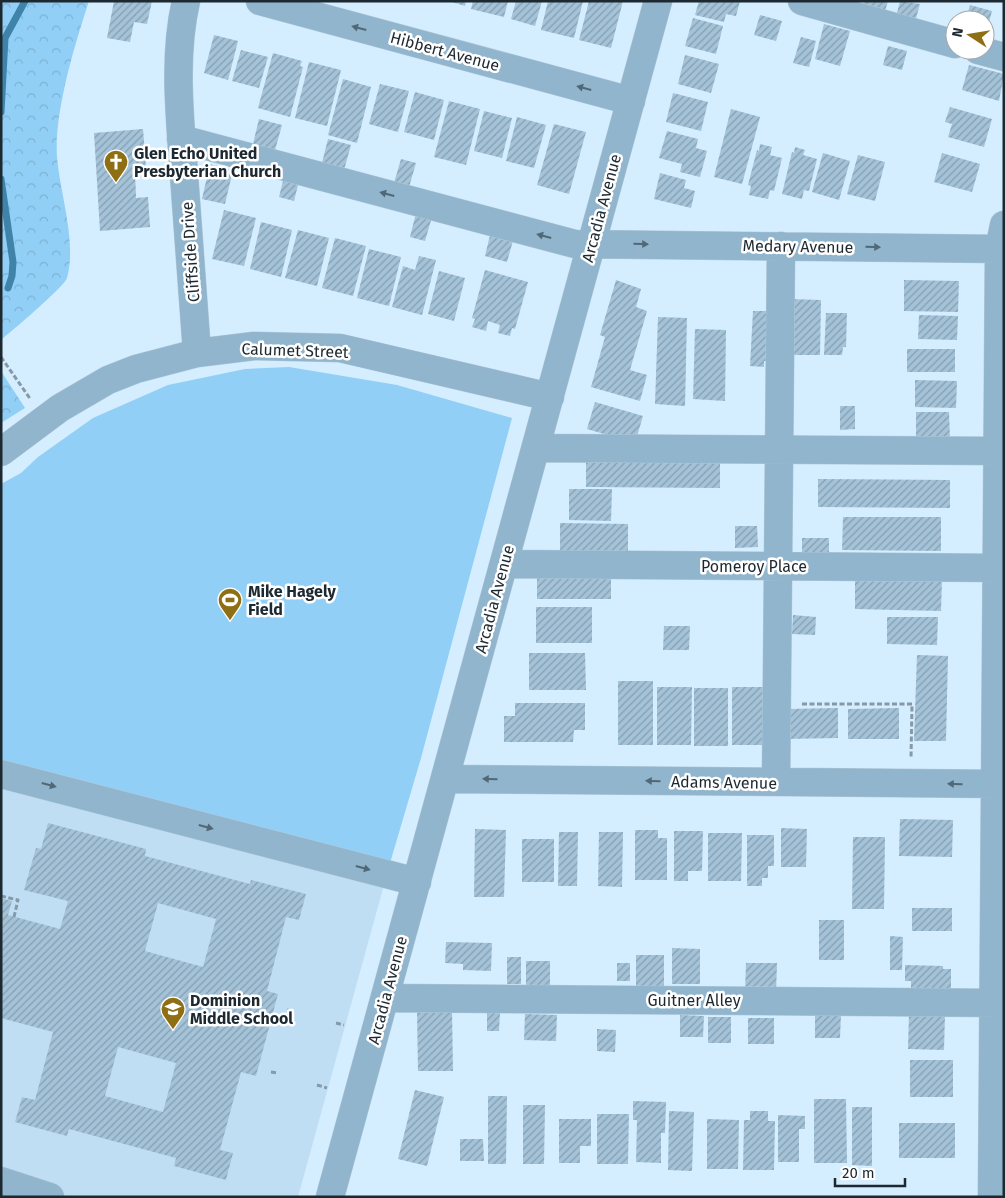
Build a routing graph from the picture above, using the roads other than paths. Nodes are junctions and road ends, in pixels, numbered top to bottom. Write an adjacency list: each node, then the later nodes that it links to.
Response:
1 (186, 1): 7 (street, Cliffside Drive)
2 (260, 1): 6 (street, Hibbert Avenue, one-way to 2)
3 (658, 1): 6 (street, Arcadia Avenue)
4 (802, 1): 5 (street)
5 (945, 41)
6 (631, 101): 9 (street, Arcadia Avenue)
7 (181, 139): 9 (street, Medary Avenue, one-way to 7); 11 (street, Cliffside Drive)
8 (1002, 241): 10 (street, Medary Avenue, one-way to 8); 15 (street)
9 (592, 244): 10 (street, Medary Avenue, one-way to 10); 12 (street, Arcadia Avenue)
10 (781, 246): 14 (street)
11 (197, 353): 12 (street, Calumet Street); 16 (street, Calumet Street)
12 (550, 397): 13 (street, Arcadia Avenue)
13 (536, 448): 14 (street); 17 (street, Arcadia Avenue)
14 (779, 449): 15 (street); 18 (street)
15 (1001, 451): 19 (street)
16 (1, 452)
17 (504, 564): 18 (street, Pomeroy Place); 21 (street, Arcadia Avenue)
18 (778, 566): 19 (street, Pomeroy Place); 22 (street)
19 (1000, 568): 23 (street)
20 (1, 774): 24 (street, one-way to 24)
21 (445, 779): 22 (street, Adams Avenue, one-way to 21); 24 (street, Arcadia Avenue)
22 (776, 782): 23 (street, Adams Avenue, one-way to 22)
23 (1000, 784): 26 (street)
24 (417, 882): 25 (street, Arcadia Avenue)
25 (385, 998): 26 (street, Guitner Alley); 29 (street, Arcadia Avenue)
26 (999, 1003): 30 (street)
27 (1, 1181): 28 (street)
28 (50, 1197)
29 (330, 1197)
30 (992, 1197)

